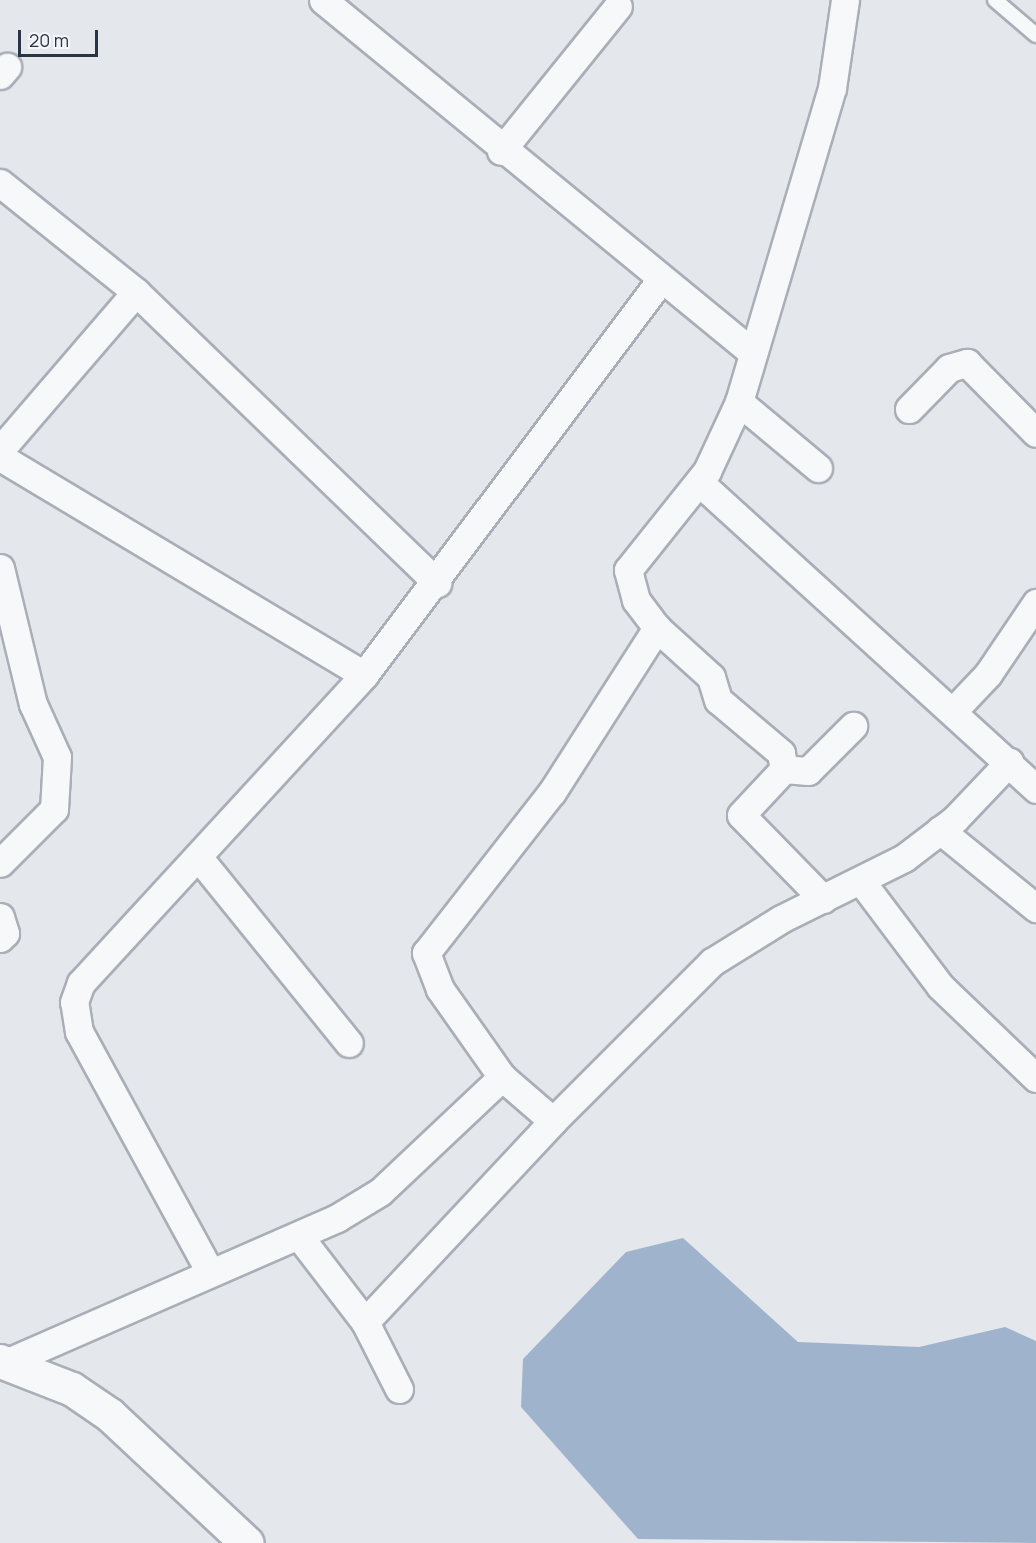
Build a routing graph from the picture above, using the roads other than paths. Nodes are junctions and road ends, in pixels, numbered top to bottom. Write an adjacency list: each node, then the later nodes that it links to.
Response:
1 (322, 0): 6 (street)
2 (845, 0): 10 (street)
3 (995, 0): 5 (lane)
4 (618, 6): 6 (street)
5 (1036, 35)
6 (501, 151): 8 (street)
7 (0, 183): 9 (street)
8 (661, 280): 10 (street); 19 (street)
9 (136, 292): 14 (street); 19 (street)
10 (753, 353): 11 (street)
11 (739, 402): 16 (street); 17 (street)
12 (909, 409): 13 (street)
13 (1036, 432)
14 (0, 450)
15 (0, 457): 22 (street)
16 (818, 468)
17 (699, 482): 21 (street); 23 (street)
18 (0, 568): 30 (street)
19 (437, 584): 22 (street)
20 (1036, 603): 23 (street)
21 (657, 628): 26 (street); 37 (street)
22 (364, 675): 29 (street)
23 (954, 710): 25 (street)
24 (854, 726): 26 (street)
25 (1009, 762): 27 (street); 28 (street)
26 (784, 769): 32 (street)
27 (1036, 789)
28 (940, 830): 31 (street); 33 (street)
29 (199, 858): 36 (street); 41 (street)
30 (0, 863)
31 (861, 882): 32 (street); 38 (street)
32 (823, 899): 39 (street)
33 (1036, 908)
34 (0, 917): 35 (street)
35 (0, 938)
36 (349, 1043)
37 (502, 1077): 39 (street); 40 (street)
38 (1036, 1078)
39 (553, 1121): 42 (street)
40 (299, 1236): 41 (street); 42 (street)
41 (210, 1272): 43 (street)
42 (366, 1322): 44 (street)
43 (1, 1363): 45 (street)
44 (399, 1389)
45 (247, 1543)

